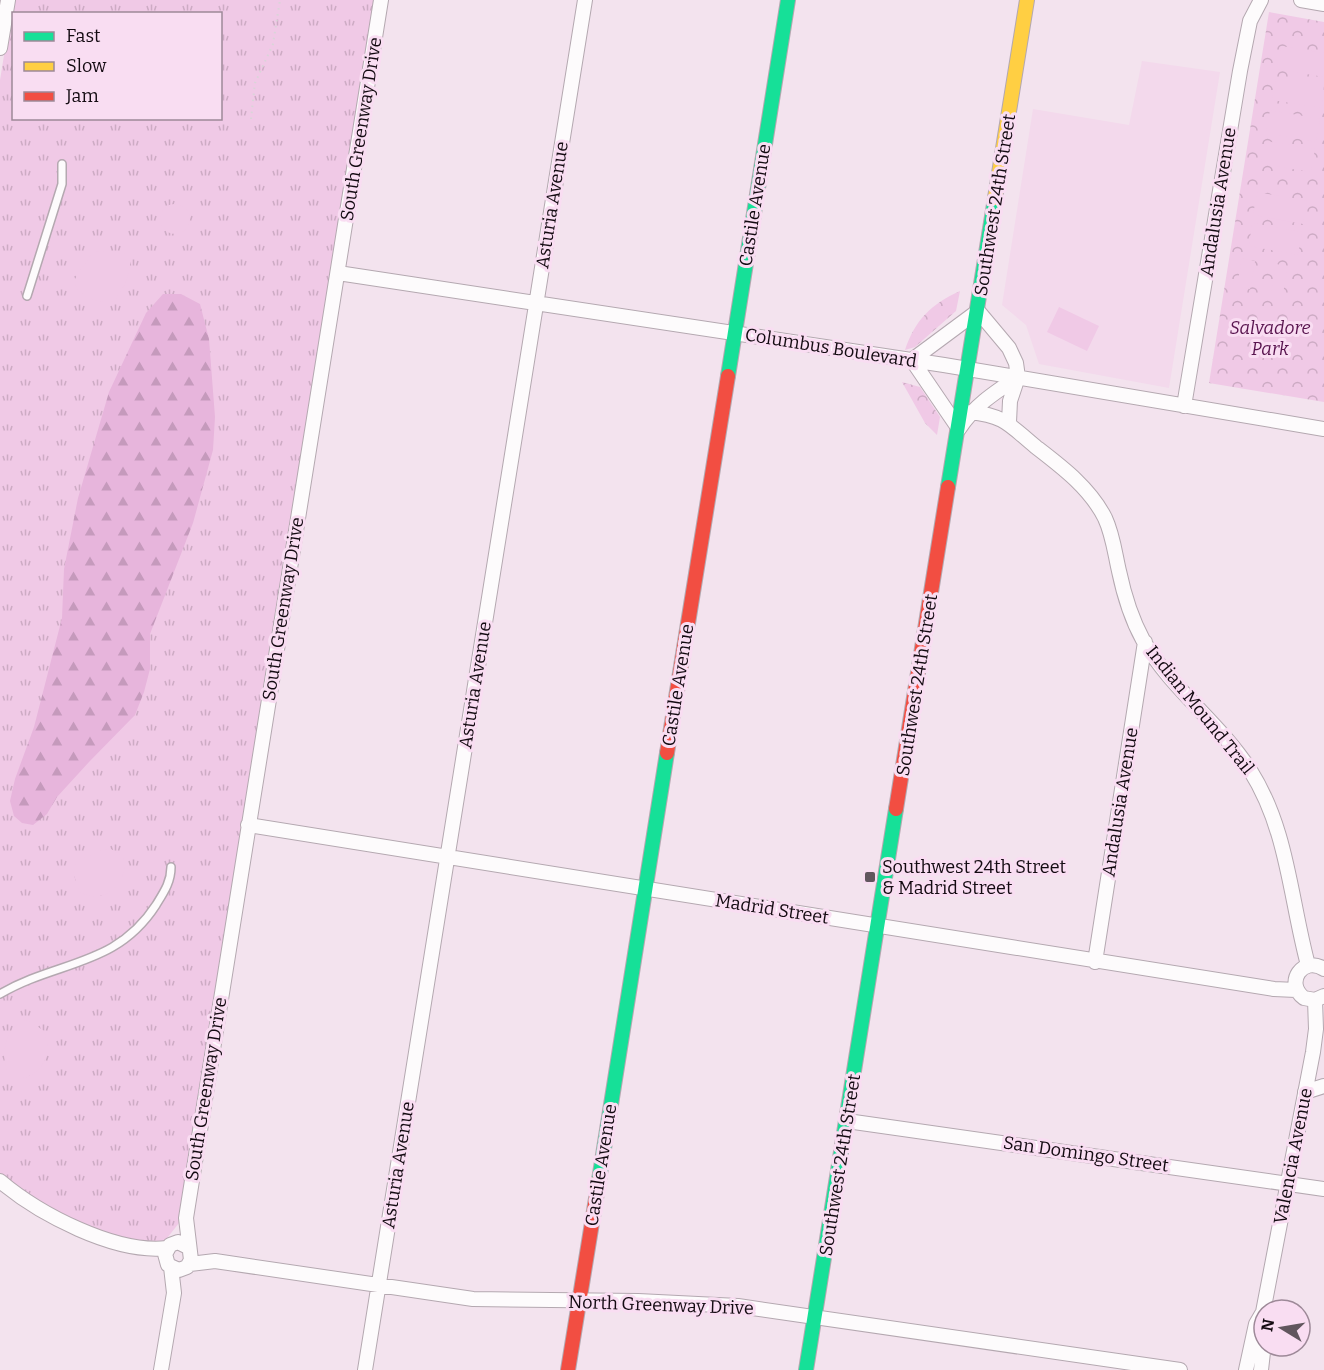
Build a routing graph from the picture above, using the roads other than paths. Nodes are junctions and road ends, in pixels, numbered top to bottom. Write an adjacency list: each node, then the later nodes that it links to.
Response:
1 (8, 0): 9 (street)
2 (381, 0): 11 (street, South Greenway Drive)
3 (585, 0): 13 (street, Asturia Avenue)
4 (788, 0): 15 (street, Castile Avenue)
5 (1027, 0): 14 (street, Southwest 24th Street)
6 (1261, 0): 19 (street, Andalusia Avenue)
7 (1301, 0): 8 (street)
8 (1324, 4)
9 (0, 48)
10 (62, 164): 12 (lane)
11 (338, 273): 13 (street, Columbus Boulevard); 25 (street, South Greenway Drive)
12 (27, 296)
13 (536, 303): 15 (street, Columbus Boulevard); 26 (street, Asturia Avenue)
14 (978, 311): 16 (street); 17 (street, Southwest 24th Street); 18 (street)
15 (735, 333): 16 (street, Columbus Boulevard); 28 (street, Castile Avenue)
16 (912, 360): 17 (street, Columbus Boulevard); 22 (street)
17 (968, 369): 18 (street, Columbus Boulevard); 22 (street, Southwest 24th Street)
18 (1018, 377): 19 (street, Columbus Boulevard); 20 (street); 21 (street)
19 (1184, 406): 23 (street, Columbus Boulevard)
20 (970, 412): 21 (street, Indian Mound Trail); 22 (street)
21 (1009, 422): 24 (street, Indian Mound Trail)
22 (959, 429): 29 (street, Southwest 24th Street)
23 (1324, 429)
24 (1145, 642): 30 (street, Andalusia Avenue); 31 (street, Indian Mound Trail)
25 (248, 825): 26 (street, Madrid Street); 43 (street, South Greenway Drive)
26 (447, 857): 28 (street, Madrid Street); 46 (street, Asturia Avenue)
27 (171, 867): 34 (lane)
28 (646, 889): 29 (street, Madrid Street); 49 (street, Castile Avenue)
29 (878, 926): 30 (street, Madrid Street); 39 (street, Southwest 24th Street)
30 (1095, 962): 33 (street, Madrid Street)
31 (1308, 965): 32 (street); 33 (street)
32 (1324, 967)
33 (1296, 990): 35 (street)
34 (0, 994)
35 (1319, 998): 36 (street, Valencia Avenue)
36 (1320, 1032): 38 (street, Valencia Avenue)
37 (1324, 1086): 38 (street)
38 (1305, 1092): 41 (street, Valencia Avenue)
39 (847, 1121): 41 (street, San Domingo Street); 50 (street, Southwest 24th Street)
40 (0, 1181): 44 (street)
41 (1287, 1183): 42 (street, San Domingo Street); 48 (street, Valencia Avenue)
42 (1324, 1189)
43 (186, 1218): 44 (street, South Greenway Drive); 45 (street, South Greenway Drive)
44 (169, 1255): 45 (street); 45 (street); 47 (street)
45 (189, 1257): 46 (street, North Greenway Drive); 47 (street)
46 (379, 1287): 49 (street, North Greenway Drive); 53 (street, Asturia Avenue)
47 (174, 1293): 52 (street)
48 (1267, 1298)
49 (579, 1301): 50 (street, North Greenway Drive); 54 (street, Castile Avenue)
50 (815, 1317): 55 (street, Southwest 24th Street); 56 (street, North Greenway Drive)
51 (1252, 1342): 57 (street, Valencia Avenue)
52 (161, 1370)
53 (365, 1370)
54 (568, 1370)
55 (806, 1370)
56 (1180, 1370)
57 (1246, 1370)

